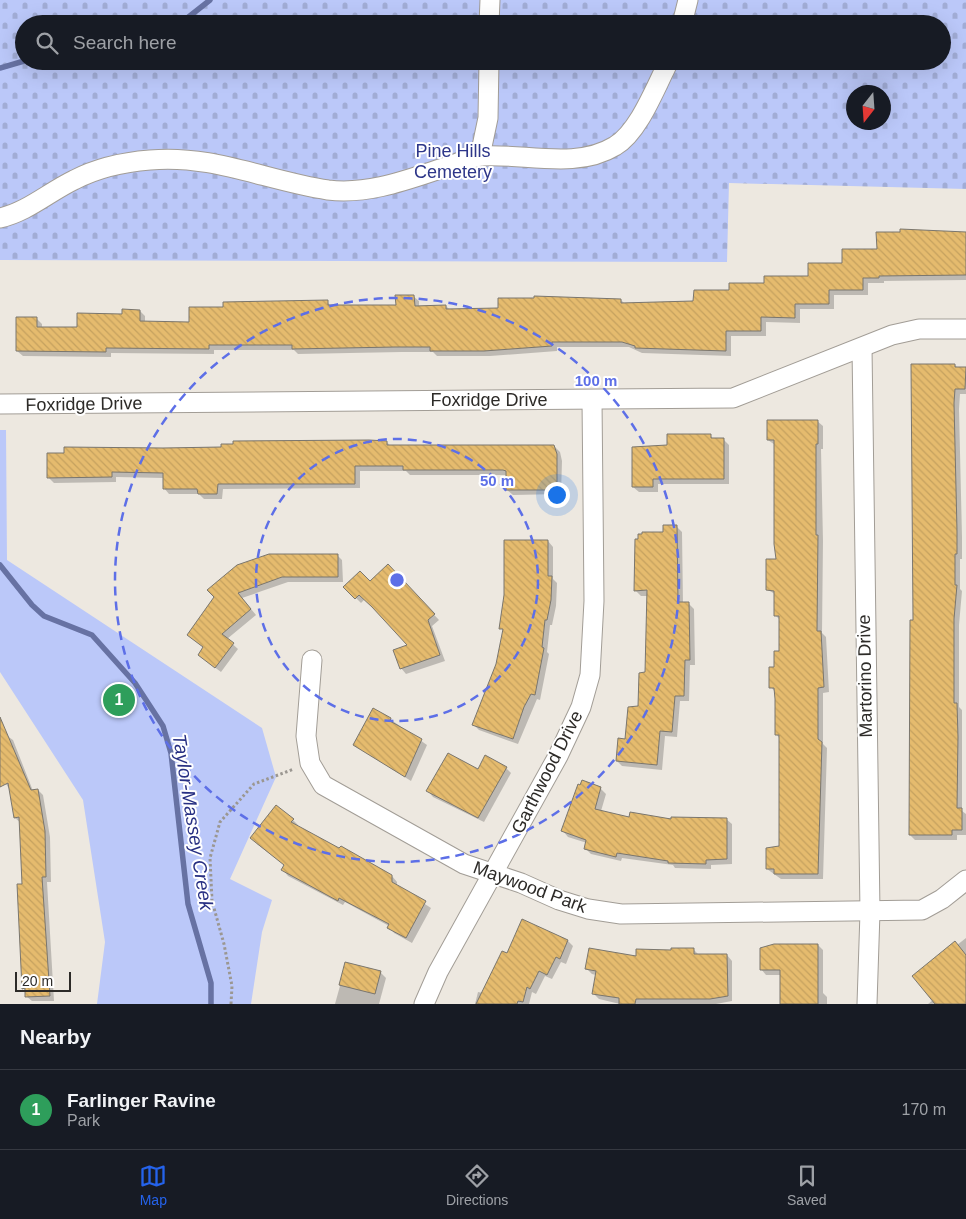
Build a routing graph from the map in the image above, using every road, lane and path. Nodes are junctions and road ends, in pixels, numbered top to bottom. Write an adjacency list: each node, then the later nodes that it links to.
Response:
1 (490, 0): 3 (street)
2 (688, 0): 4 (street)
3 (489, 15)
4 (684, 15)
5 (489, 70): 7 (street)
6 (665, 70): 7 (street)
7 (480, 156): 8 (street)
8 (0, 218)
9 (966, 329): 10 (street, Foxridge Drive)
10 (862, 348): 11 (street, Foxridge Drive); 17 (street, Martorino Drive)
11 (592, 400): 12 (street, Foxridge Drive); 15 (street, Garthwood Drive)
12 (0, 404)
13 (312, 660): 14 (street, Maywood Park)
14 (310, 763): 15 (street, Maywood Park); 18 (path)
15 (493, 873): 17 (street, Maywood Park); 19 (street, Garthwood Drive)
16 (966, 880): 17 (street, Maywood Park)
17 (870, 912): 20 (street, Martorino Drive)
18 (232, 1004)
19 (424, 1004)
20 (867, 1004)

